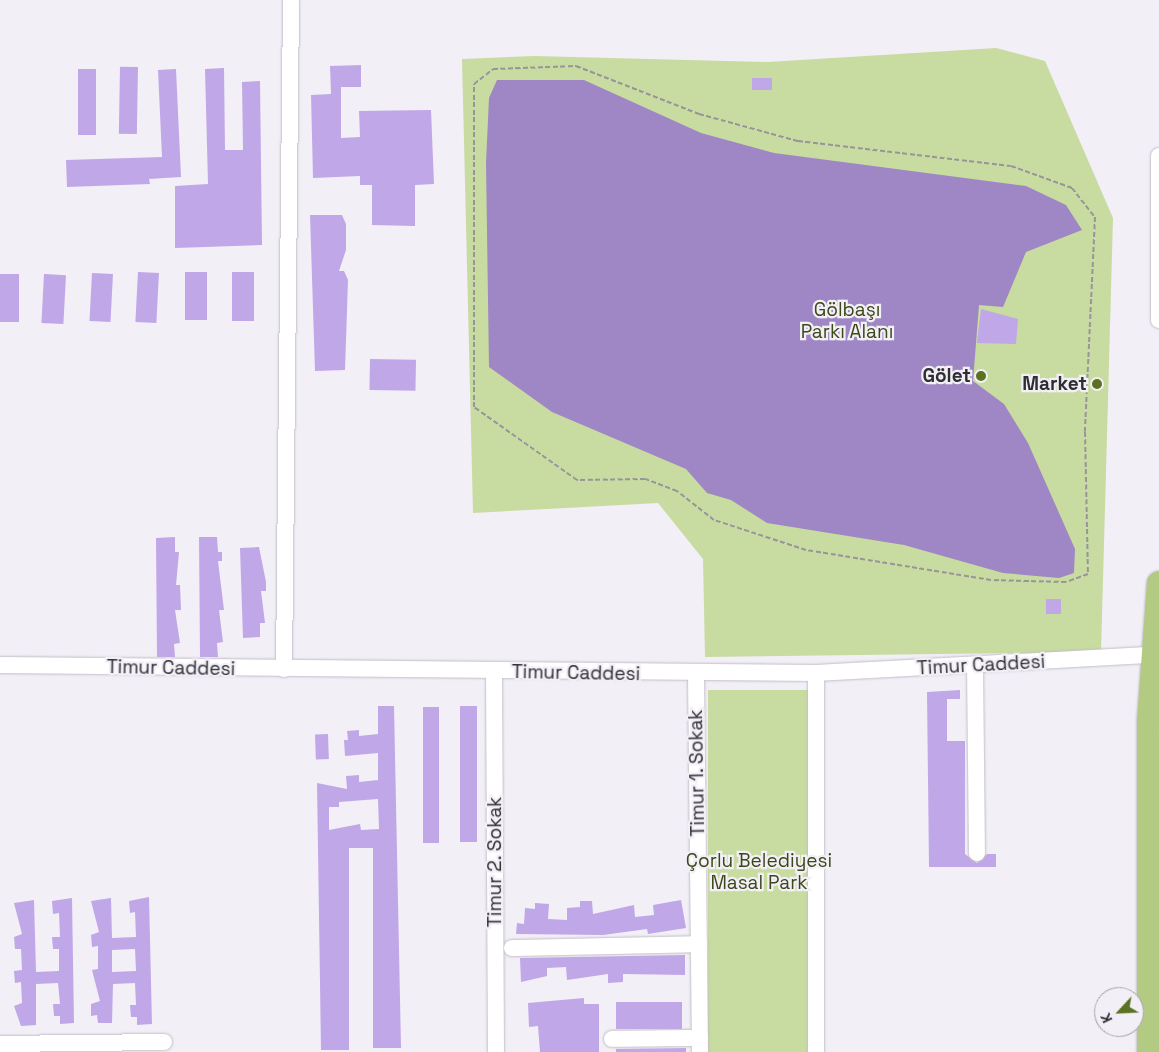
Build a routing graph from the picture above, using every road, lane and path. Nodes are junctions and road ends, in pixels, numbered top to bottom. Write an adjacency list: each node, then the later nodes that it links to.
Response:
1 (292, 0): 9 (street)
2 (1159, 156): 4 (street)
3 (1090, 309): 3 (path)
4 (1159, 320)
5 (1159, 583): 6 (highway)
6 (1152, 656): 8 (street, Timur Caddesi); 22 (highway)
7 (0, 665): 9 (street, Timur Caddesi)
8 (974, 665): 12 (street, Timur Caddesi); 13 (street)
9 (284, 669): 10 (street, Timur Caddesi)
10 (494, 672): 11 (street, Timur Caddesi); 20 (street, Timur 2. Sokak)
11 (696, 674): 12 (street, Timur Caddesi); 14 (street, Timur 1. Sokak)
12 (816, 674): 21 (street)
13 (977, 853)
14 (699, 944): 15 (street); 19 (street, Timur 1. Sokak)
15 (512, 948)
16 (612, 1039): 19 (street)
17 (164, 1042): 18 (street)
18 (0, 1044)
19 (700, 1045)
20 (496, 1052)
21 (816, 1052)
22 (1149, 1052)

